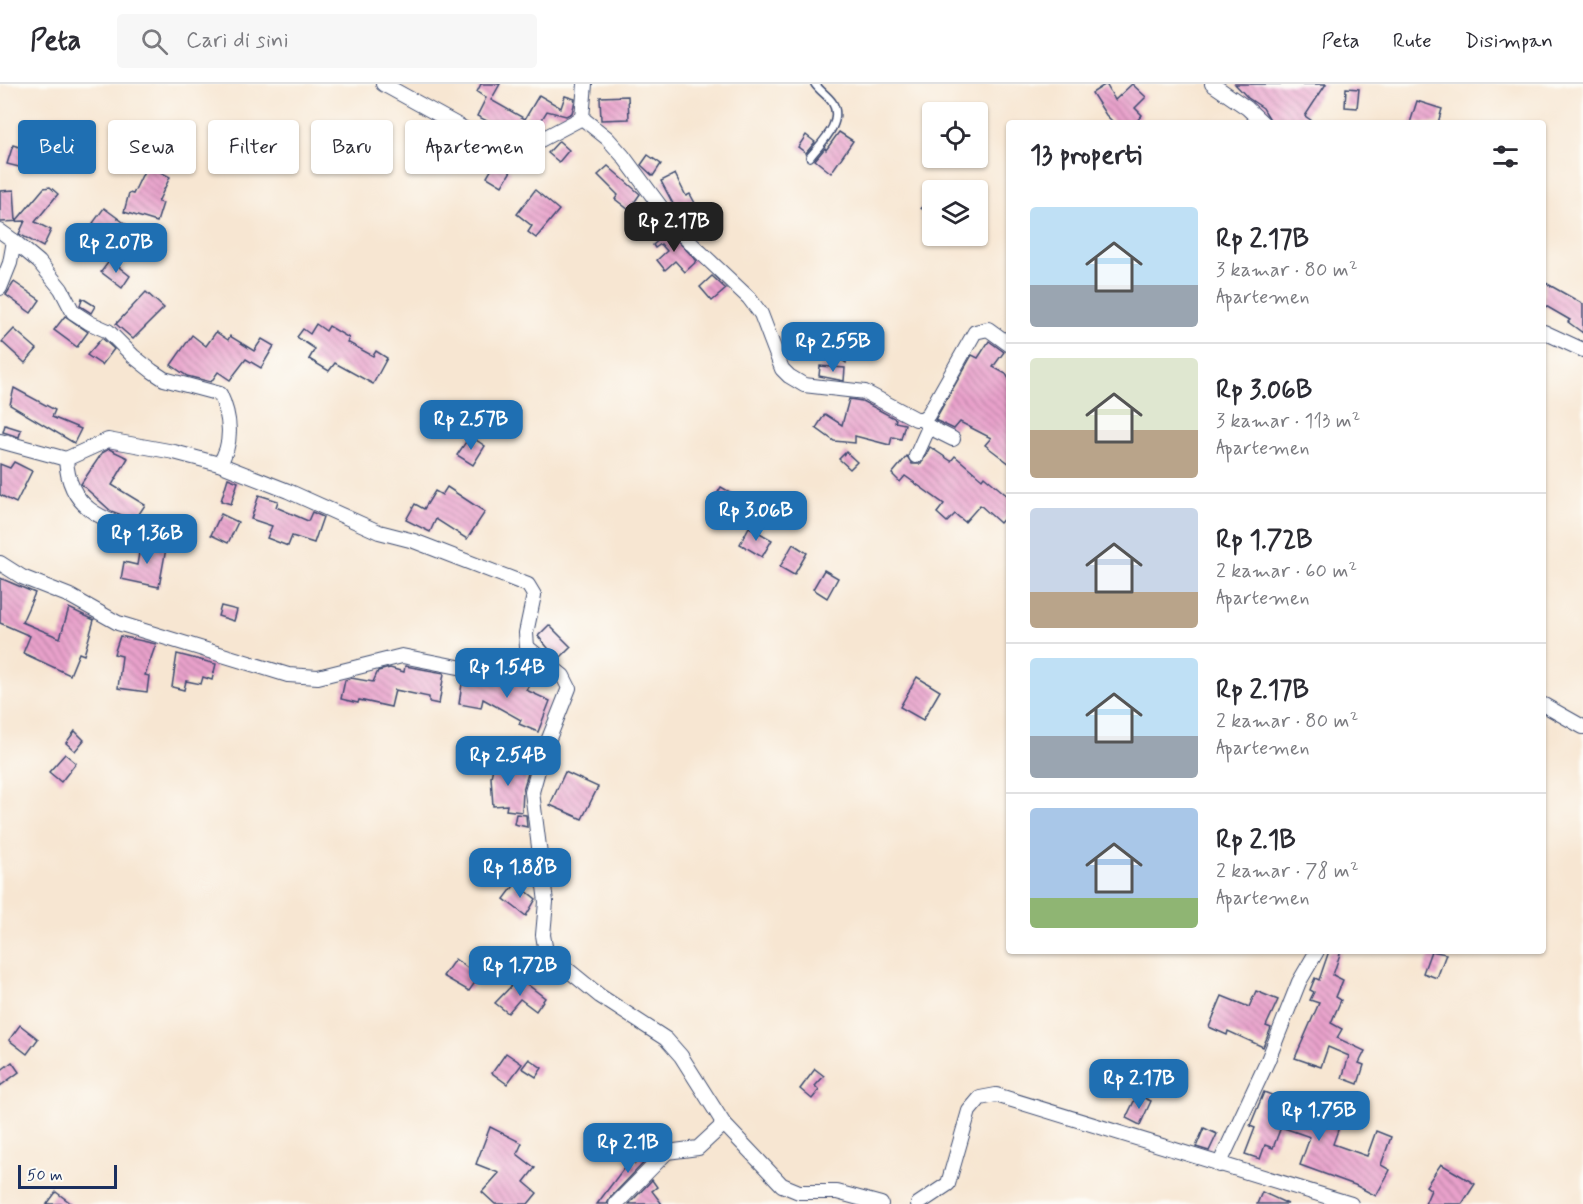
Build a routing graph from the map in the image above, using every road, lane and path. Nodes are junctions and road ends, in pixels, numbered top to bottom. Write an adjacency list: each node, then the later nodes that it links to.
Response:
1 (383, 84): 5 (street)
2 (585, 84): 5 (street)
3 (815, 84): 7 (lane)
4 (1212, 84): 6 (street)
5 (582, 118): 14 (street)
6 (1260, 120)
7 (810, 157)
8 (0, 231): 9 (street)
9 (14, 241): 10 (street); 19 (street)
10 (0, 288)
11 (1546, 333): 13 (street)
12 (1006, 342): 14 (street)
13 (1583, 350)
14 (925, 423): 15 (street); 17 (street)
15 (953, 439)
16 (0, 441): 18 (street)
17 (916, 456)
18 (66, 459): 19 (street); 20 (street)
19 (219, 464): 22 (street)
20 (156, 536)
21 (0, 563): 22 (street)
22 (530, 652): 26 (street)
23 (1546, 706): 24 (street)
24 (1583, 727)
25 (1315, 954): 27 (street)
26 (724, 1124): 28 (street); 29 (street)
27 (1220, 1165): 30 (street); 31 (street)
28 (616, 1204)
29 (881, 1204)
30 (918, 1204)
31 (1351, 1204)

